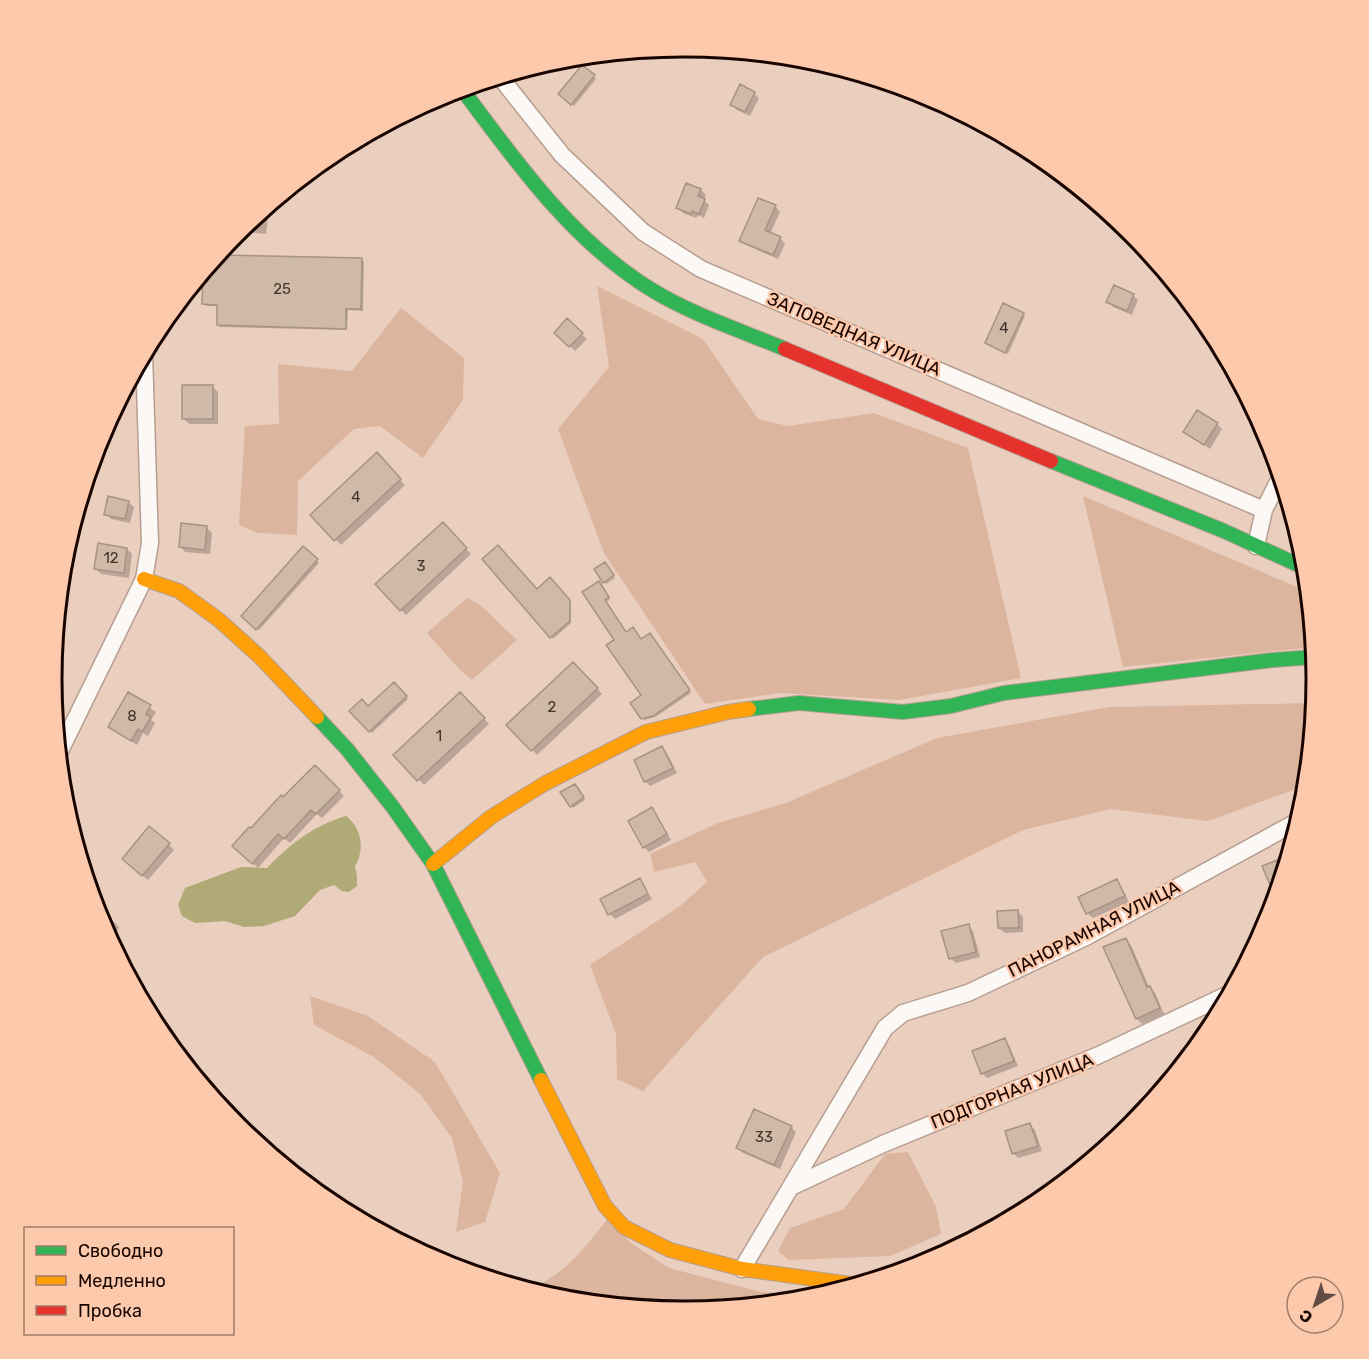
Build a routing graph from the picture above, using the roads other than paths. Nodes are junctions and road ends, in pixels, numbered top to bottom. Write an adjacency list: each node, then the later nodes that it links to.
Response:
1 (505, 83): 5 (street, ЗАПОВЕДНАЯ УЛИЦА)
2 (467, 96): 6 (street)
3 (144, 369): 8 (street)
4 (1276, 486): 5 (street)
5 (1264, 510): 6 (street)
6 (1256, 546): 7 (street)
7 (1296, 563)
8 (144, 579): 10 (street); 12 (street)
9 (1306, 658): 12 (street)
10 (65, 741)
11 (1289, 826): 14 (street, ПАНОРАМНАЯ УЛИЦА)
12 (433, 864): 15 (street)
13 (1219, 998): 14 (street, ПОДГОРНАЯ УЛИЦА)
14 (791, 1187): 15 (street)
15 (742, 1269): 16 (street)
16 (840, 1282)

